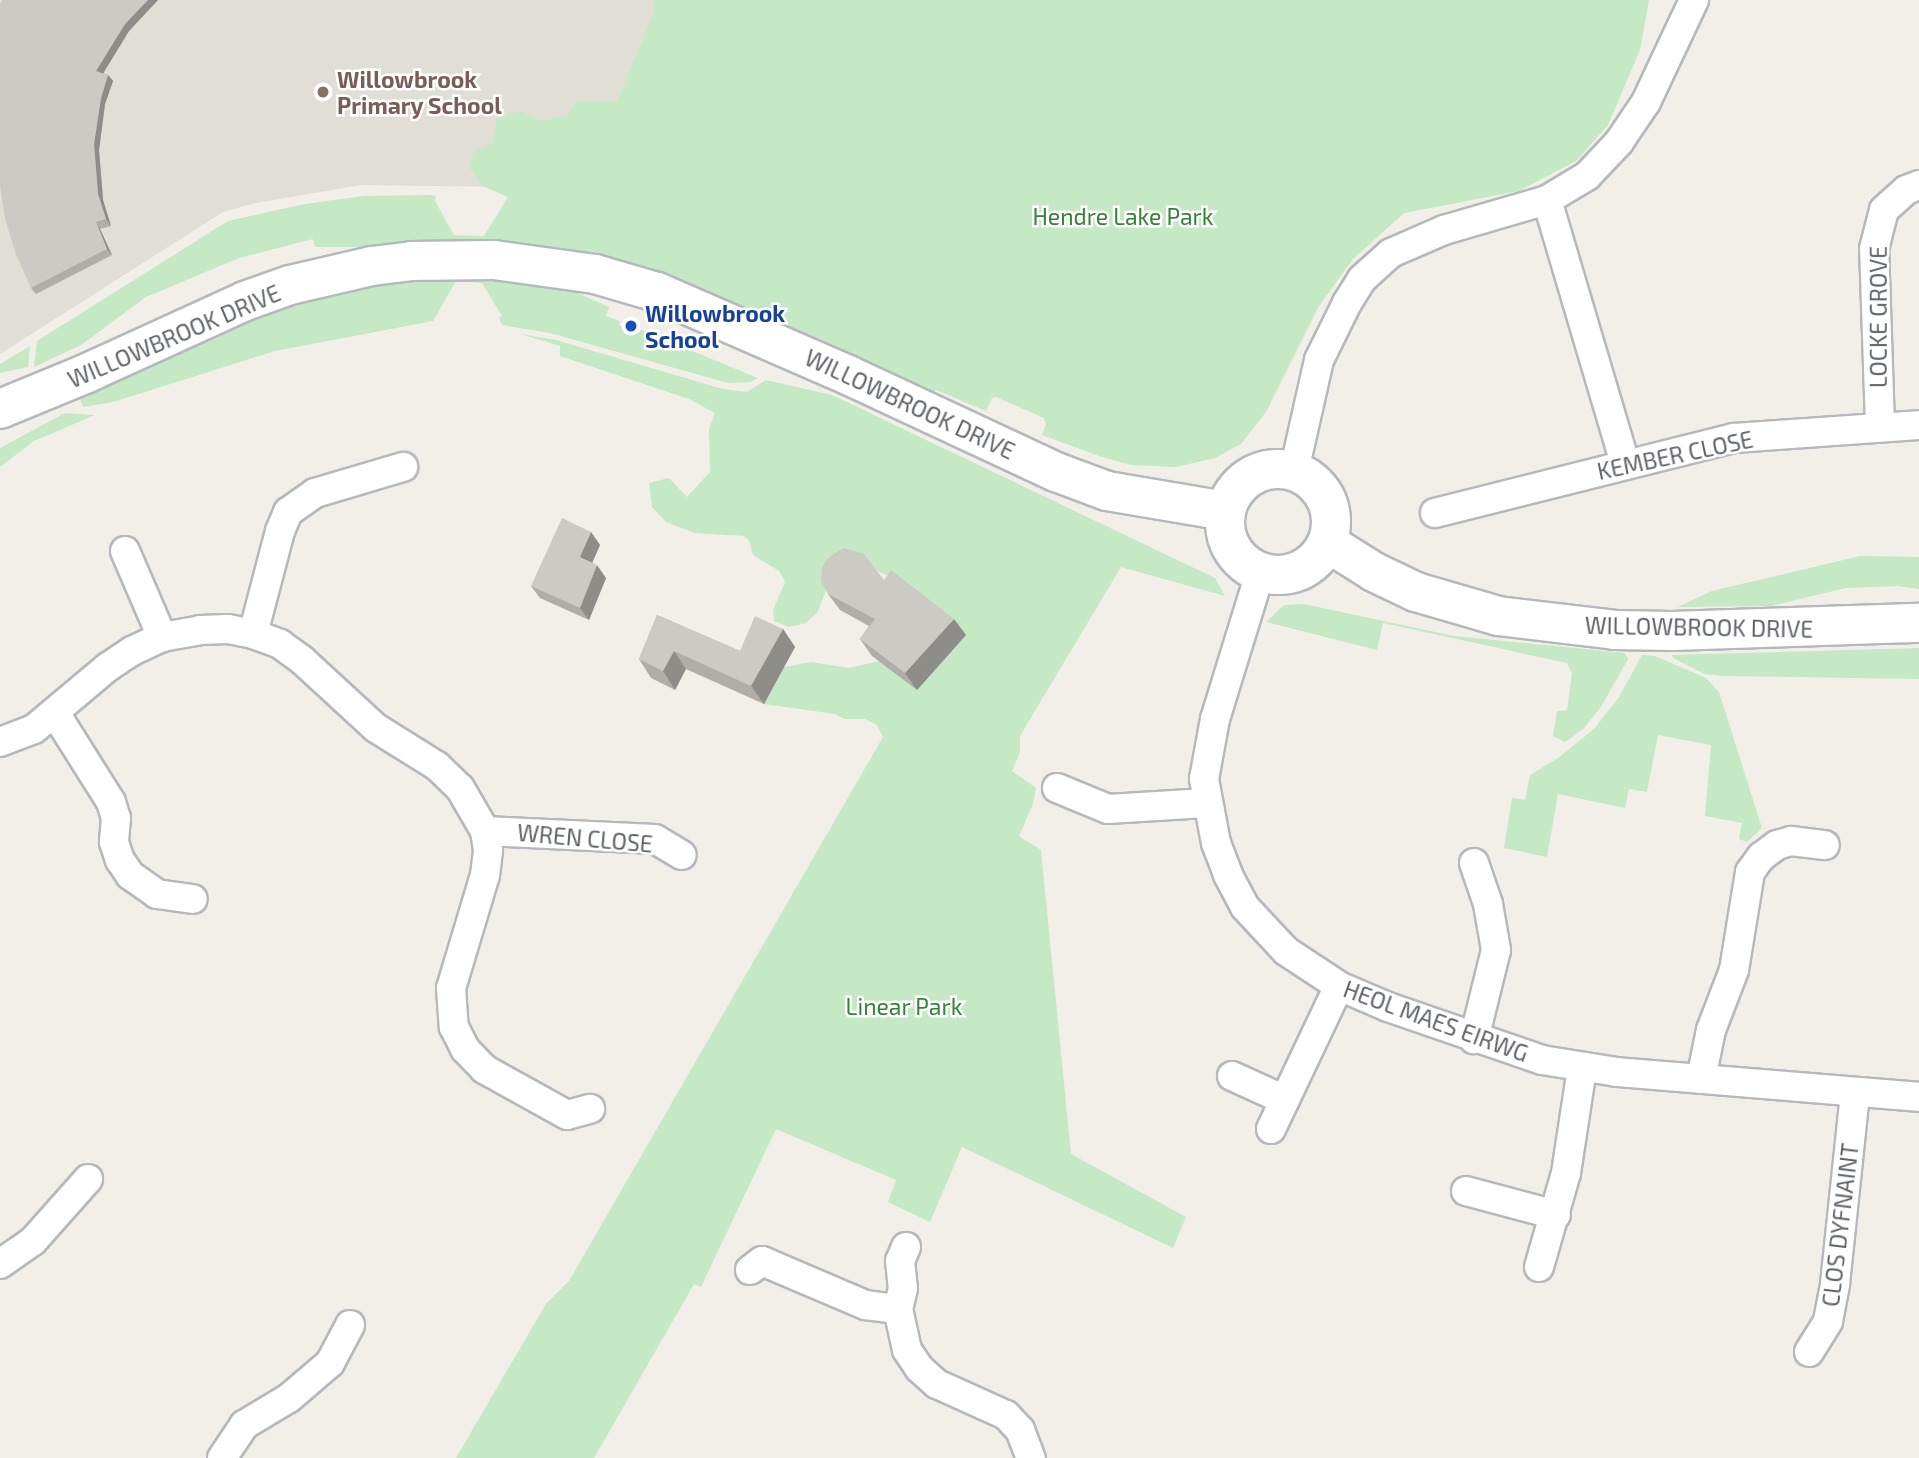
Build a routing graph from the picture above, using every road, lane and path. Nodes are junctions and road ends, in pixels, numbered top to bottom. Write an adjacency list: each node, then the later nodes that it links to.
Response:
1 (1694, 0): 3 (street)
2 (1919, 185): 6 (street, LOCKE GROVE)
3 (1546, 200): 7 (street); 9 (street)
4 (0, 409): 10 (street, WILLOWBROOK DRIVE)
5 (1919, 425): 6 (street, KEMBER CLOSE)
6 (1880, 426): 7 (street, KEMBER CLOSE)
7 (1625, 464): 11 (street, KEMBER CLOSE)
8 (403, 467): 16 (street)
9 (1294, 471): 10 (street); 12 (street)
10 (1225, 511): 14 (street)
11 (1435, 513)
12 (1328, 542): 14 (street); 15 (street, WILLOWBROOK DRIVE)
13 (125, 551): 17 (street)
14 (1260, 573): 21 (street, HEOL MAES EIRWG)
15 (1919, 623)
16 (253, 634): 17 (street); 22 (street)
17 (162, 637): 18 (street)
18 (55, 713): 19 (street); 26 (street)
19 (0, 742)
20 (1057, 788): 21 (street)
21 (1206, 803): 27 (street, HEOL MAES EIRWG)
22 (485, 831): 24 (street, WREN CLOSE); 35 (street)
23 (1825, 845): 31 (street)
24 (682, 855)
25 (1474, 863): 28 (street)
26 (193, 899)
27 (1339, 986): 28 (street, HEOL MAES EIRWG); 34 (street)
28 (1474, 1039): 29 (street, HEOL MAES EIRWG)
29 (1582, 1068): 31 (street, HEOL MAES EIRWG); 39 (street)
30 (1232, 1076): 34 (street)
31 (1701, 1079): 32 (street, HEOL MAES EIRWG)
32 (1855, 1093): 33 (street, HEOL MAES EIRWG); 46 (street, CLOS DYFNAINT)
33 (1919, 1097)
34 (1285, 1100): 36 (street)
35 (590, 1109)
36 (1271, 1129)
37 (88, 1179): 41 (street)
38 (1466, 1191): 39 (street)
39 (1556, 1215): 42 (street)
40 (906, 1247): 44 (street)
41 (0, 1264)
42 (1539, 1267)
43 (750, 1270): 44 (street)
44 (898, 1310): 48 (street)
45 (351, 1325): 47 (street)
46 (1809, 1352)
47 (222, 1458)
48 (1031, 1458)

